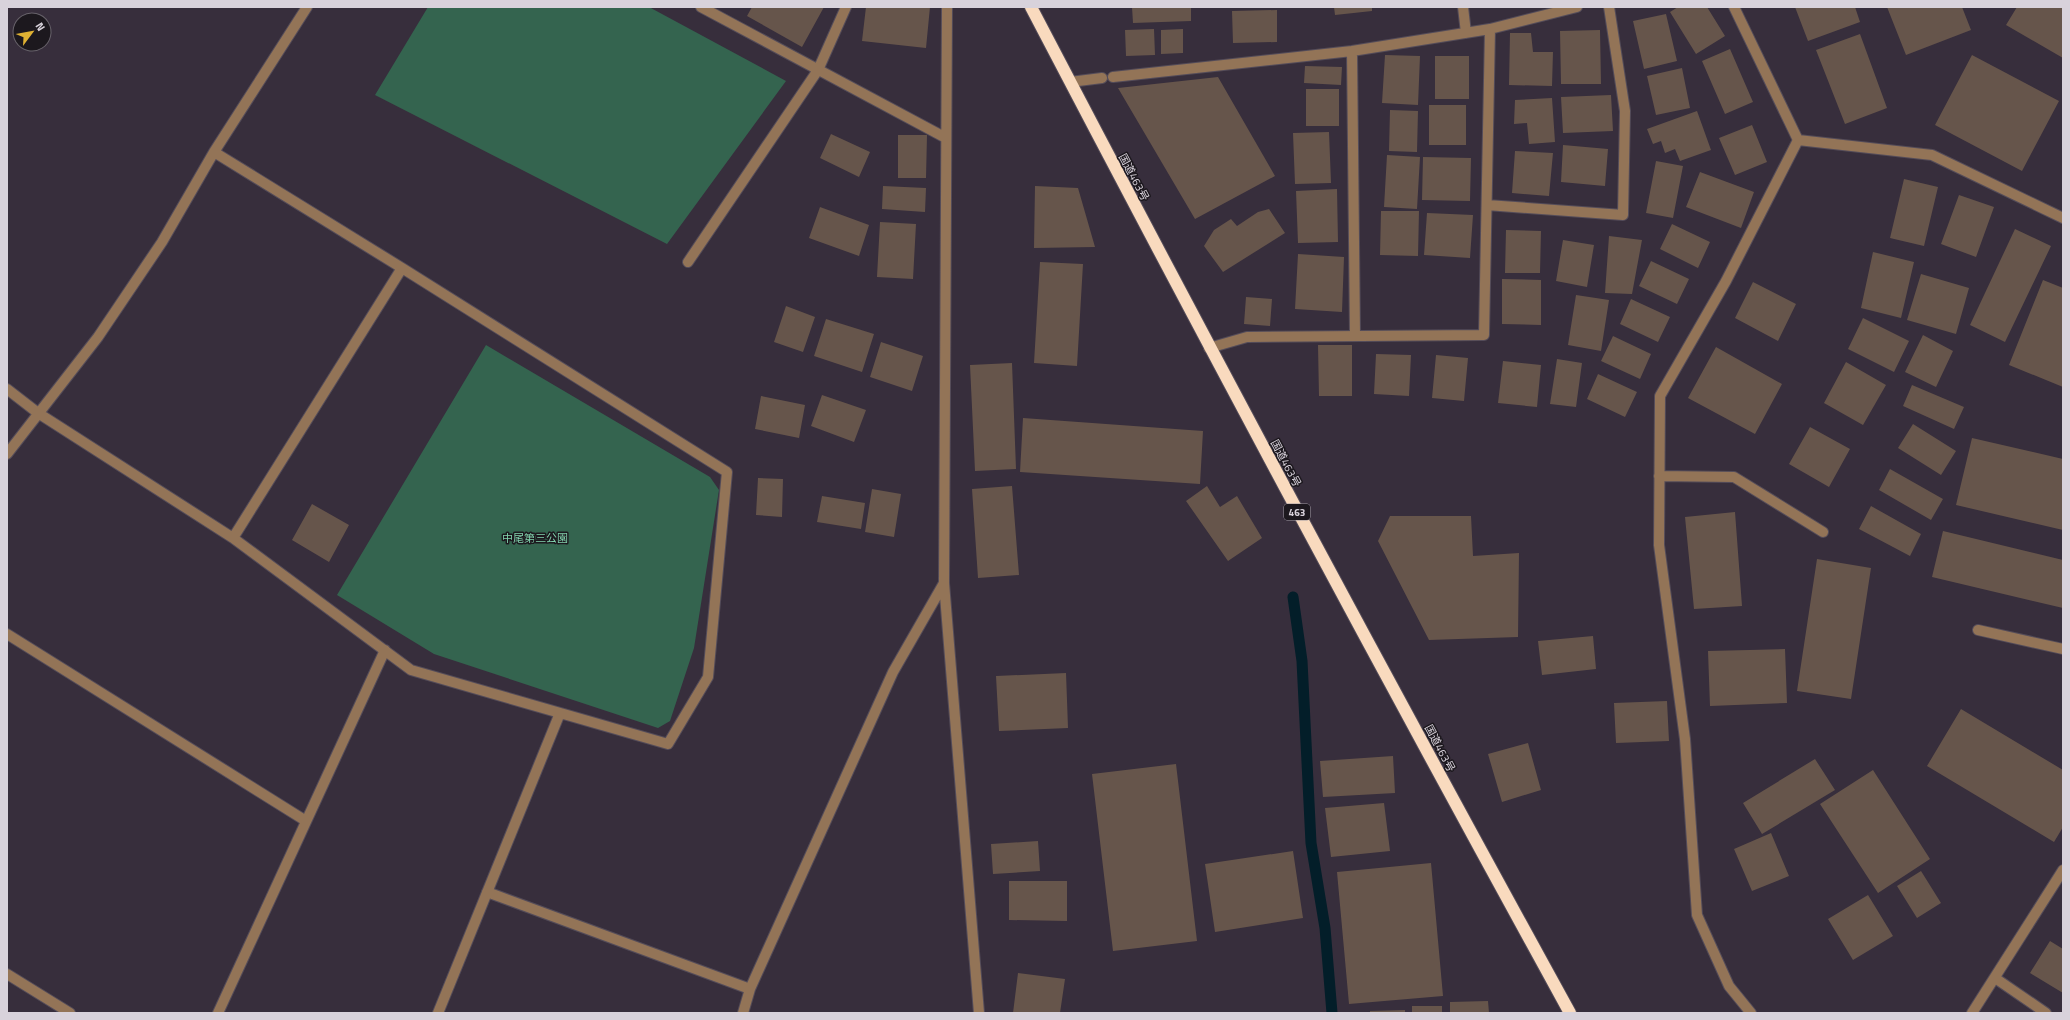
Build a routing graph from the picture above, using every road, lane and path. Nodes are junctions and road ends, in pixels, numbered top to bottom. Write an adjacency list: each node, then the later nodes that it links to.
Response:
1 (307, 7): 19 (street)
2 (701, 7): 13 (street)
3 (846, 7): 13 (street)
4 (946, 7): 17 (street)
5 (1031, 7): 16 (highway, 国道463号 / 463)
6 (1463, 7): 11 (street)
7 (1577, 7): 10 (street)
8 (1609, 7): 20 (street)
9 (1734, 7): 18 (street)
10 (1490, 29): 11 (street); 20 (street)
11 (1466, 33): 12 (street)
12 (1352, 50): 14 (street); 24 (street)
13 (818, 70): 17 (street); 22 (street)
14 (1114, 77)
15 (1102, 78): 16 (street)
16 (1070, 82): 25 (highway, 国道463号 / 463)
17 (946, 138): 32 (street)
18 (1798, 140): 21 (street); 29 (street)
19 (214, 152): 23 (street); 27 (street)
20 (1487, 206): 24 (street)
21 (2063, 218)
22 (688, 262)
23 (402, 268): 31 (street); 37 (street)
24 (1355, 336): 25 (street)
25 (1209, 348): 49 (highway, 国道463号 / 463)
26 (7, 389): 27 (street)
27 (38, 413): 28 (street); 31 (street)
28 (7, 454)
29 (1659, 476): 30 (street); 50 (street)
30 (1823, 532)
31 (233, 538): 36 (street)
32 (944, 583): 43 (street); 48 (street)
33 (1978, 630): 35 (street)
34 (7, 634): 38 (street)
35 (2063, 649)
36 (385, 650): 37 (street); 38 (street)
37 (560, 713): 40 (street)
38 (306, 821): 45 (street)
39 (2063, 870): 42 (street)
40 (487, 892): 43 (street); 46 (street)
41 (7, 974): 44 (street)
42 (1995, 978): 51 (street); 52 (street)
43 (750, 989): 47 (street)
44 (70, 1013)
45 (218, 1013)
46 (438, 1013)
47 (743, 1013)
48 (980, 1013)
49 (1570, 1013)
50 (1751, 1013)
51 (1972, 1013)
52 (2046, 1013)

